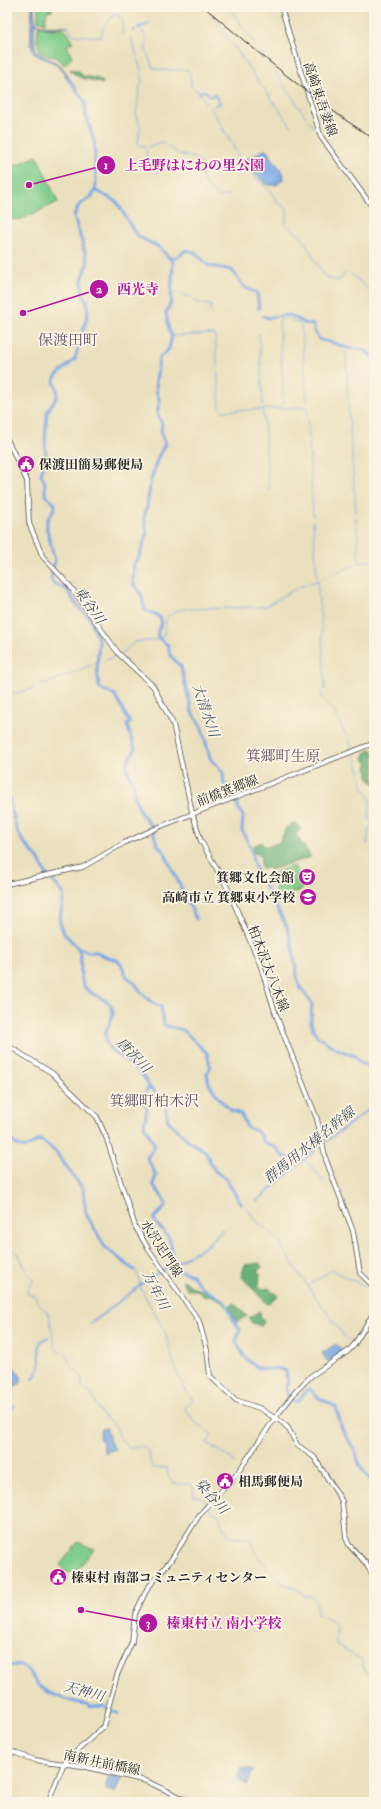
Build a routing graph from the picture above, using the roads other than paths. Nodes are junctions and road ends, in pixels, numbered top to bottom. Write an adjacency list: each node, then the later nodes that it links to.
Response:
1 (281, 7): 2 (main road, 高崎東吾妻線)
2 (374, 209)
3 (7, 439): 5 (main road, 柏木沢大八木線)
4 (374, 742): 5 (main road, 前橋箕郷線)
5 (192, 814): 6 (main road, 前橋箕郷線); 8 (main road, 柏木沢大八木線)
6 (7, 884)
7 (7, 1045): 10 (main road, 水沢足門線)
8 (374, 1288)
9 (374, 1312): 10 (main road)
10 (275, 1418): 11 (main road, 水沢足門線); 13 (main road)
11 (374, 1577)
12 (7, 1750): 13 (main road, 南新井前橋線)
13 (64, 1763): 14 (main road); 15 (main road, 南新井前橋線)
14 (48, 1802)
15 (191, 1802)

